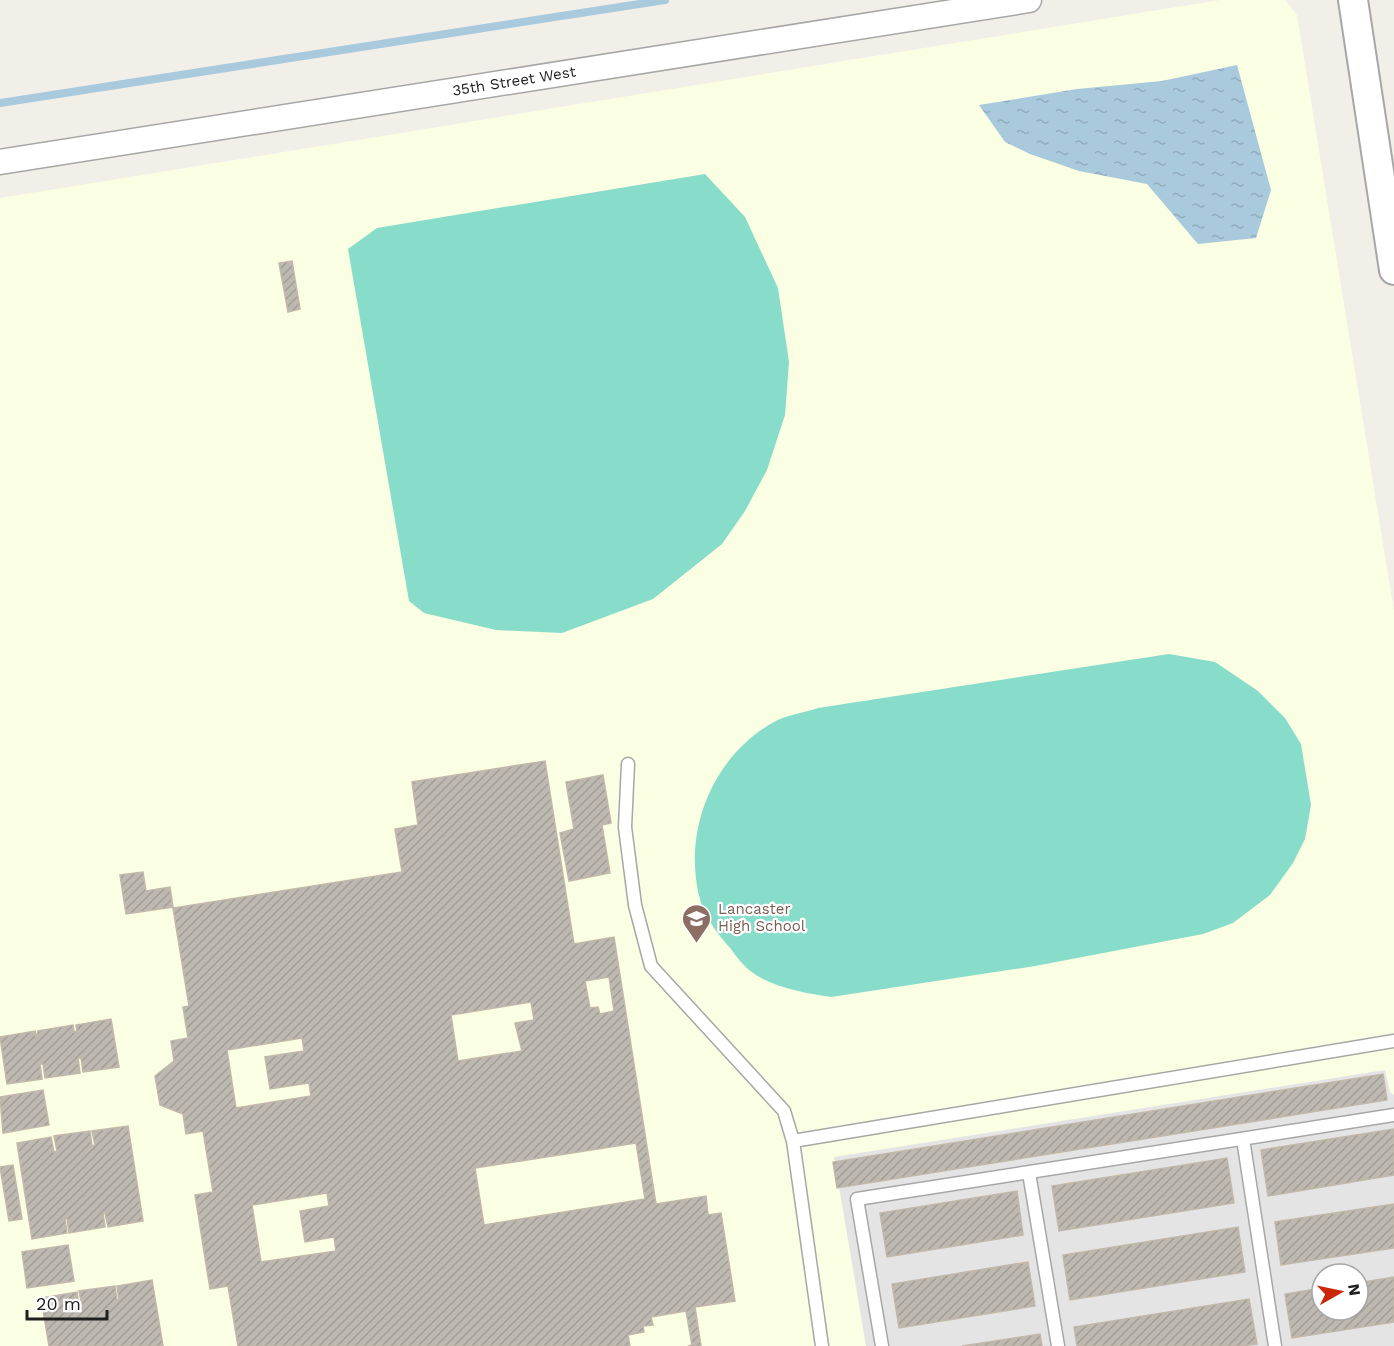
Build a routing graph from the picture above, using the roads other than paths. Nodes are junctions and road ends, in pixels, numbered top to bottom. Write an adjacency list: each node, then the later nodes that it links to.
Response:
1 (1029, 0): 3 (street, 35th Street West)
2 (1353, 0): 4 (street)
3 (0, 162)
4 (1394, 270)
5 (628, 764): 9 (lane)
6 (1394, 1041): 9 (lane)
7 (1394, 1115): 8 (lane)
8 (1243, 1138): 10 (lane); 14 (lane)
9 (793, 1141): 11 (lane)
10 (1029, 1173): 12 (lane); 13 (lane)
11 (822, 1346)
12 (882, 1346)
13 (1058, 1346)
14 (1275, 1346)

